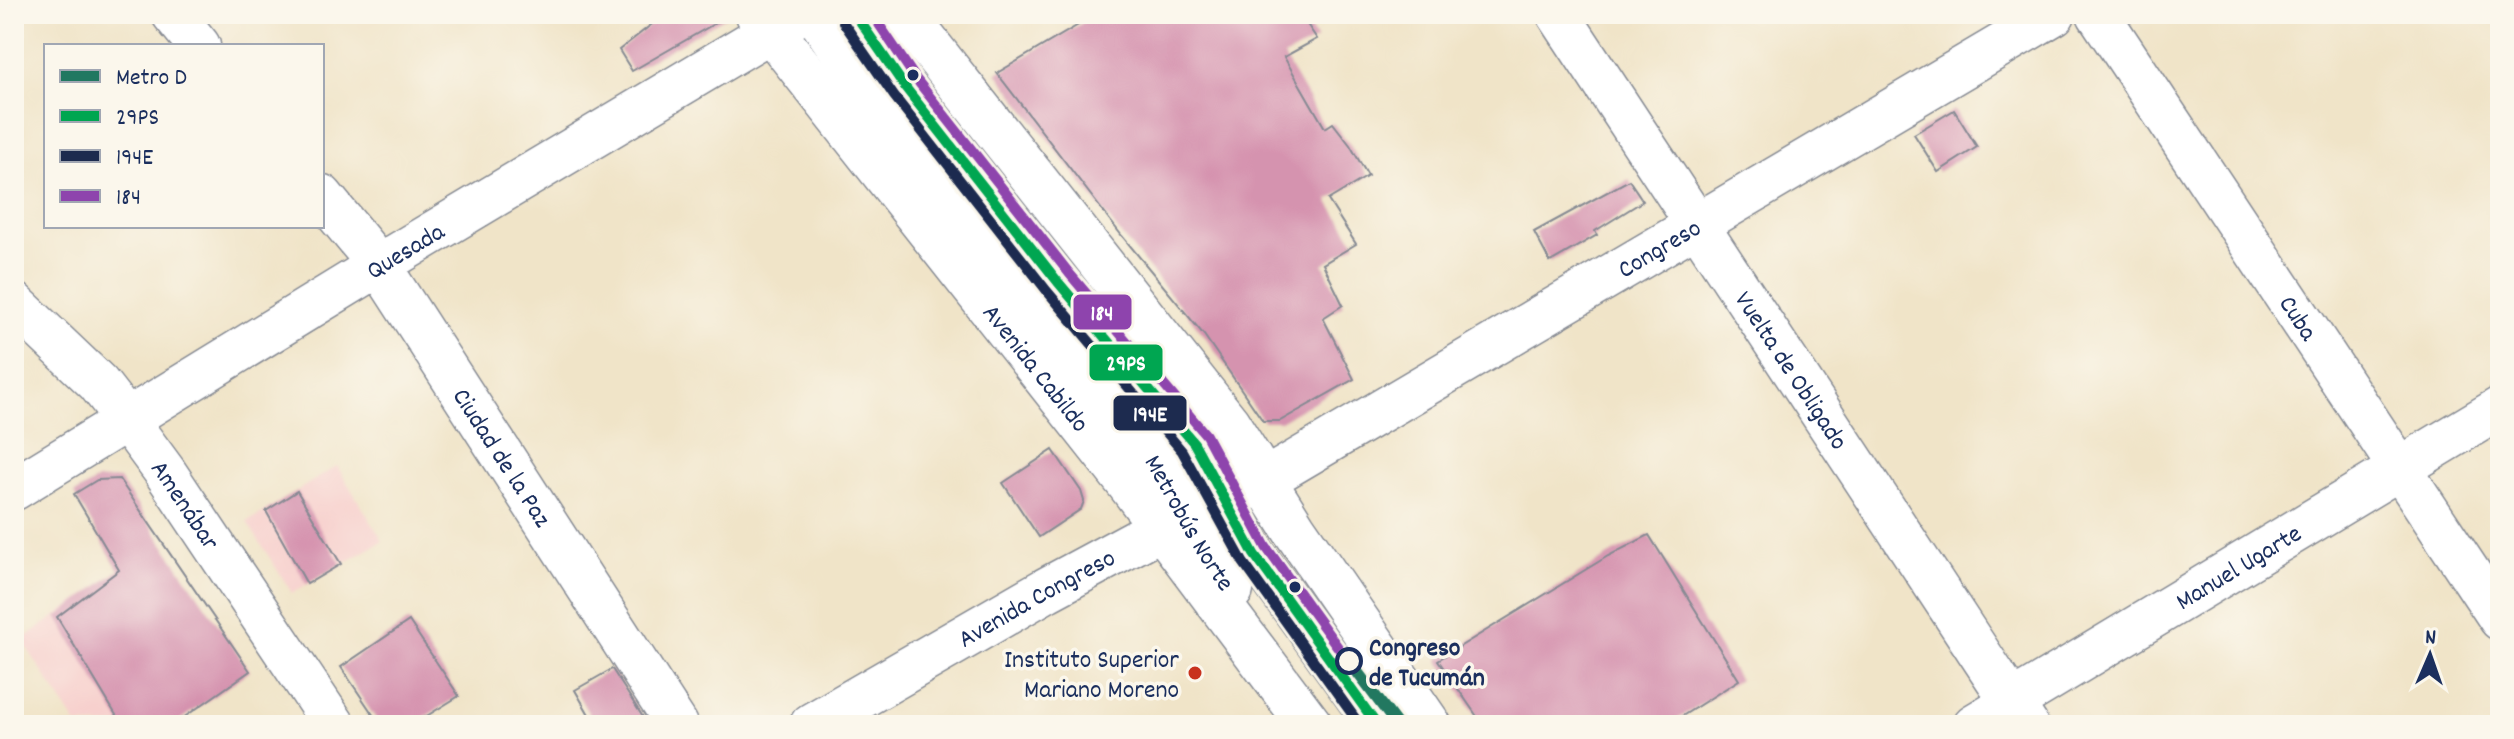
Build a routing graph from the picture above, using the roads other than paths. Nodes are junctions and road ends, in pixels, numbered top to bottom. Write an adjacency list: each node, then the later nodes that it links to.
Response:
1 (173, 14): 9 (street)
2 (816, 14): 20 (street, Metrobús Norte)
3 (855, 14): 19 (street, Metrobús Norte)
4 (904, 14): 17 (main road)
5 (1558, 14): 11 (street, Vuelta de Obligado)
6 (2054, 14): 11 (street, Congreso)
7 (2098, 14): 16 (street, Cuba)
8 (775, 19): 12 (street, Quesada); 20 (main road, Avenida Cabildo)
9 (197, 44)
10 (324, 198): 12 (street, Ciudad de la Paz)
11 (1697, 225): 17 (street, Congreso); 23 (street, Vuelta de Obligado)
12 (379, 265): 15 (street, Quesada); 25 (street, Ciudad de la Paz)
13 (14, 303): 15 (street, Amenábar)
14 (2500, 408): 16 (street, Manuel Ugarte)
15 (126, 419): 18 (street, Quesada); 24 (street, Amenábar)
16 (2400, 469): 21 (street, Cuba); 23 (street, Manuel Ugarte)
17 (1264, 480): 19 (main road, Avenida Congreso); 30 (main road)
18 (14, 489)
19 (1225, 498): 20 (main road, Avenida Congreso); 29 (street, Metrobús Norte)
20 (1174, 522): 22 (main road, Avenida Congreso); 27 (main road, Avenida Cabildo); 28 (street, Metrobús Norte)
21 (2500, 619)
22 (857, 714): 26 (main road, Avenida Congreso)
23 (2020, 714): 31 (street, Manuel Ugarte)
24 (334, 725)
25 (677, 725)
26 (812, 725)
27 (1310, 725)
28 (1335, 725)
29 (1377, 725)
30 (1429, 725)
31 (1974, 725)

